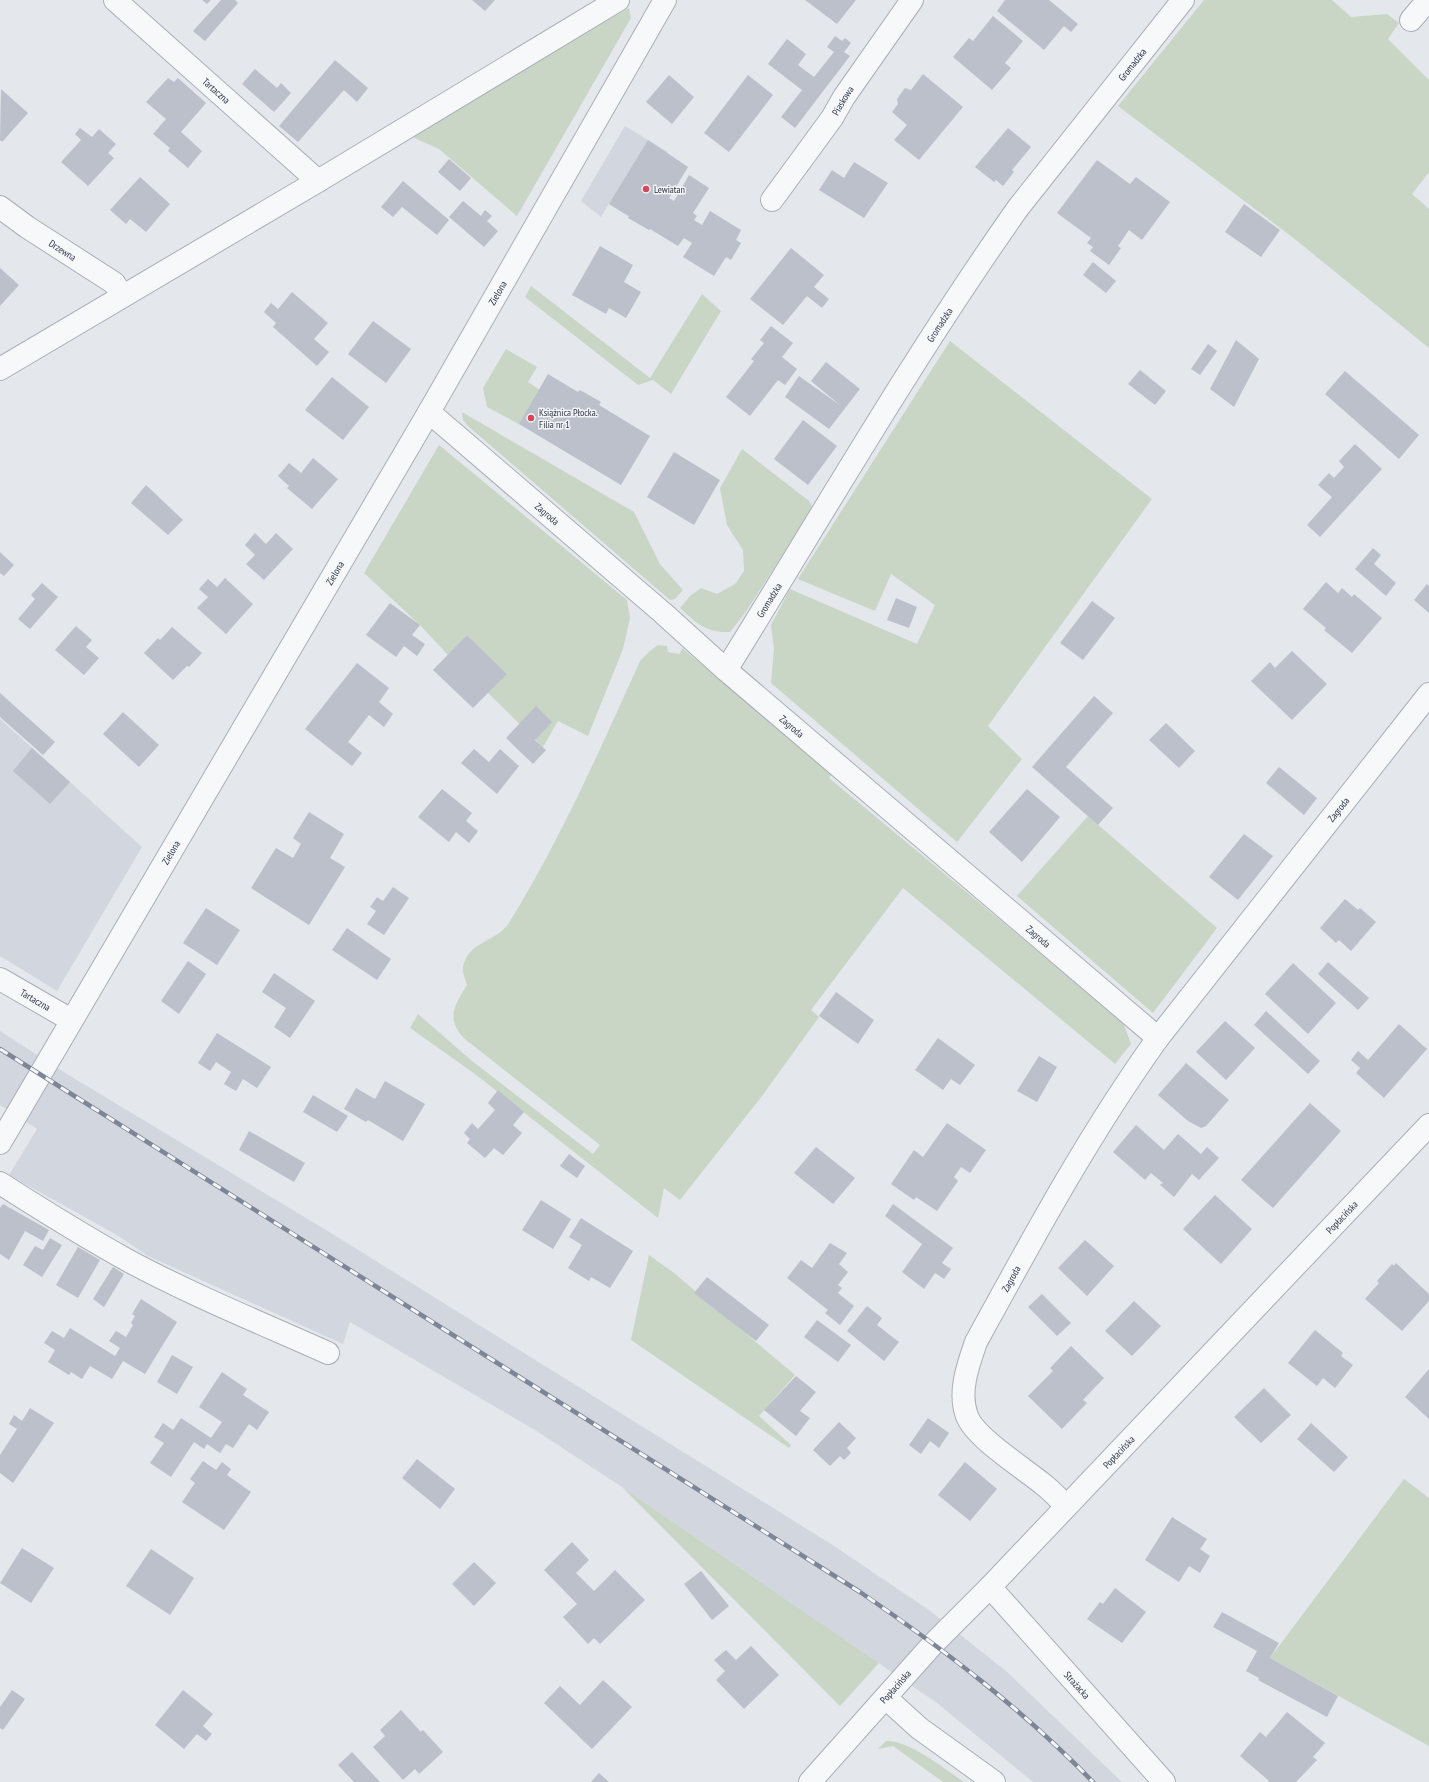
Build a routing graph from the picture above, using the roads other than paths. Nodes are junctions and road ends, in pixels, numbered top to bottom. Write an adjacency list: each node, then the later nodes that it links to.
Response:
1 (115, 0): 8 (street, Tartaczna)
2 (618, 0): 8 (street)
3 (665, 0): 13 (street, Zielona)
4 (912, 0): 9 (street, Piaskowa)
5 (1183, 0): 14 (street, Gromadzka)
6 (1428, 0): 7 (street)
7 (1411, 20)
8 (318, 181): 11 (street)
9 (772, 200)
10 (0, 207): 11 (street, Drzewna)
11 (123, 296): 12 (street)
12 (0, 369)
13 (428, 412): 14 (street, Zagroda); 17 (street, Zielona)
14 (726, 670): 18 (street, Zagroda)
15 (1429, 694): 18 (street, Zagroda)
16 (0, 979): 17 (street, Tartaczna)
17 (71, 1020): 20 (street, Zielona)
18 (1158, 1038): 23 (street, Zagroda)
19 (1429, 1125): 23 (street, Popłacińska)
20 (0, 1143)
21 (0, 1183): 22 (street)
22 (328, 1353)
23 (1066, 1506): 24 (street, Popłacińska)
24 (990, 1587): 25 (street, Popłacińska); 28 (street, Strażacka)
25 (886, 1698): 26 (street, Popłacińska); 27 (street)
26 (810, 1782)
27 (994, 1782)
28 (1164, 1782)

